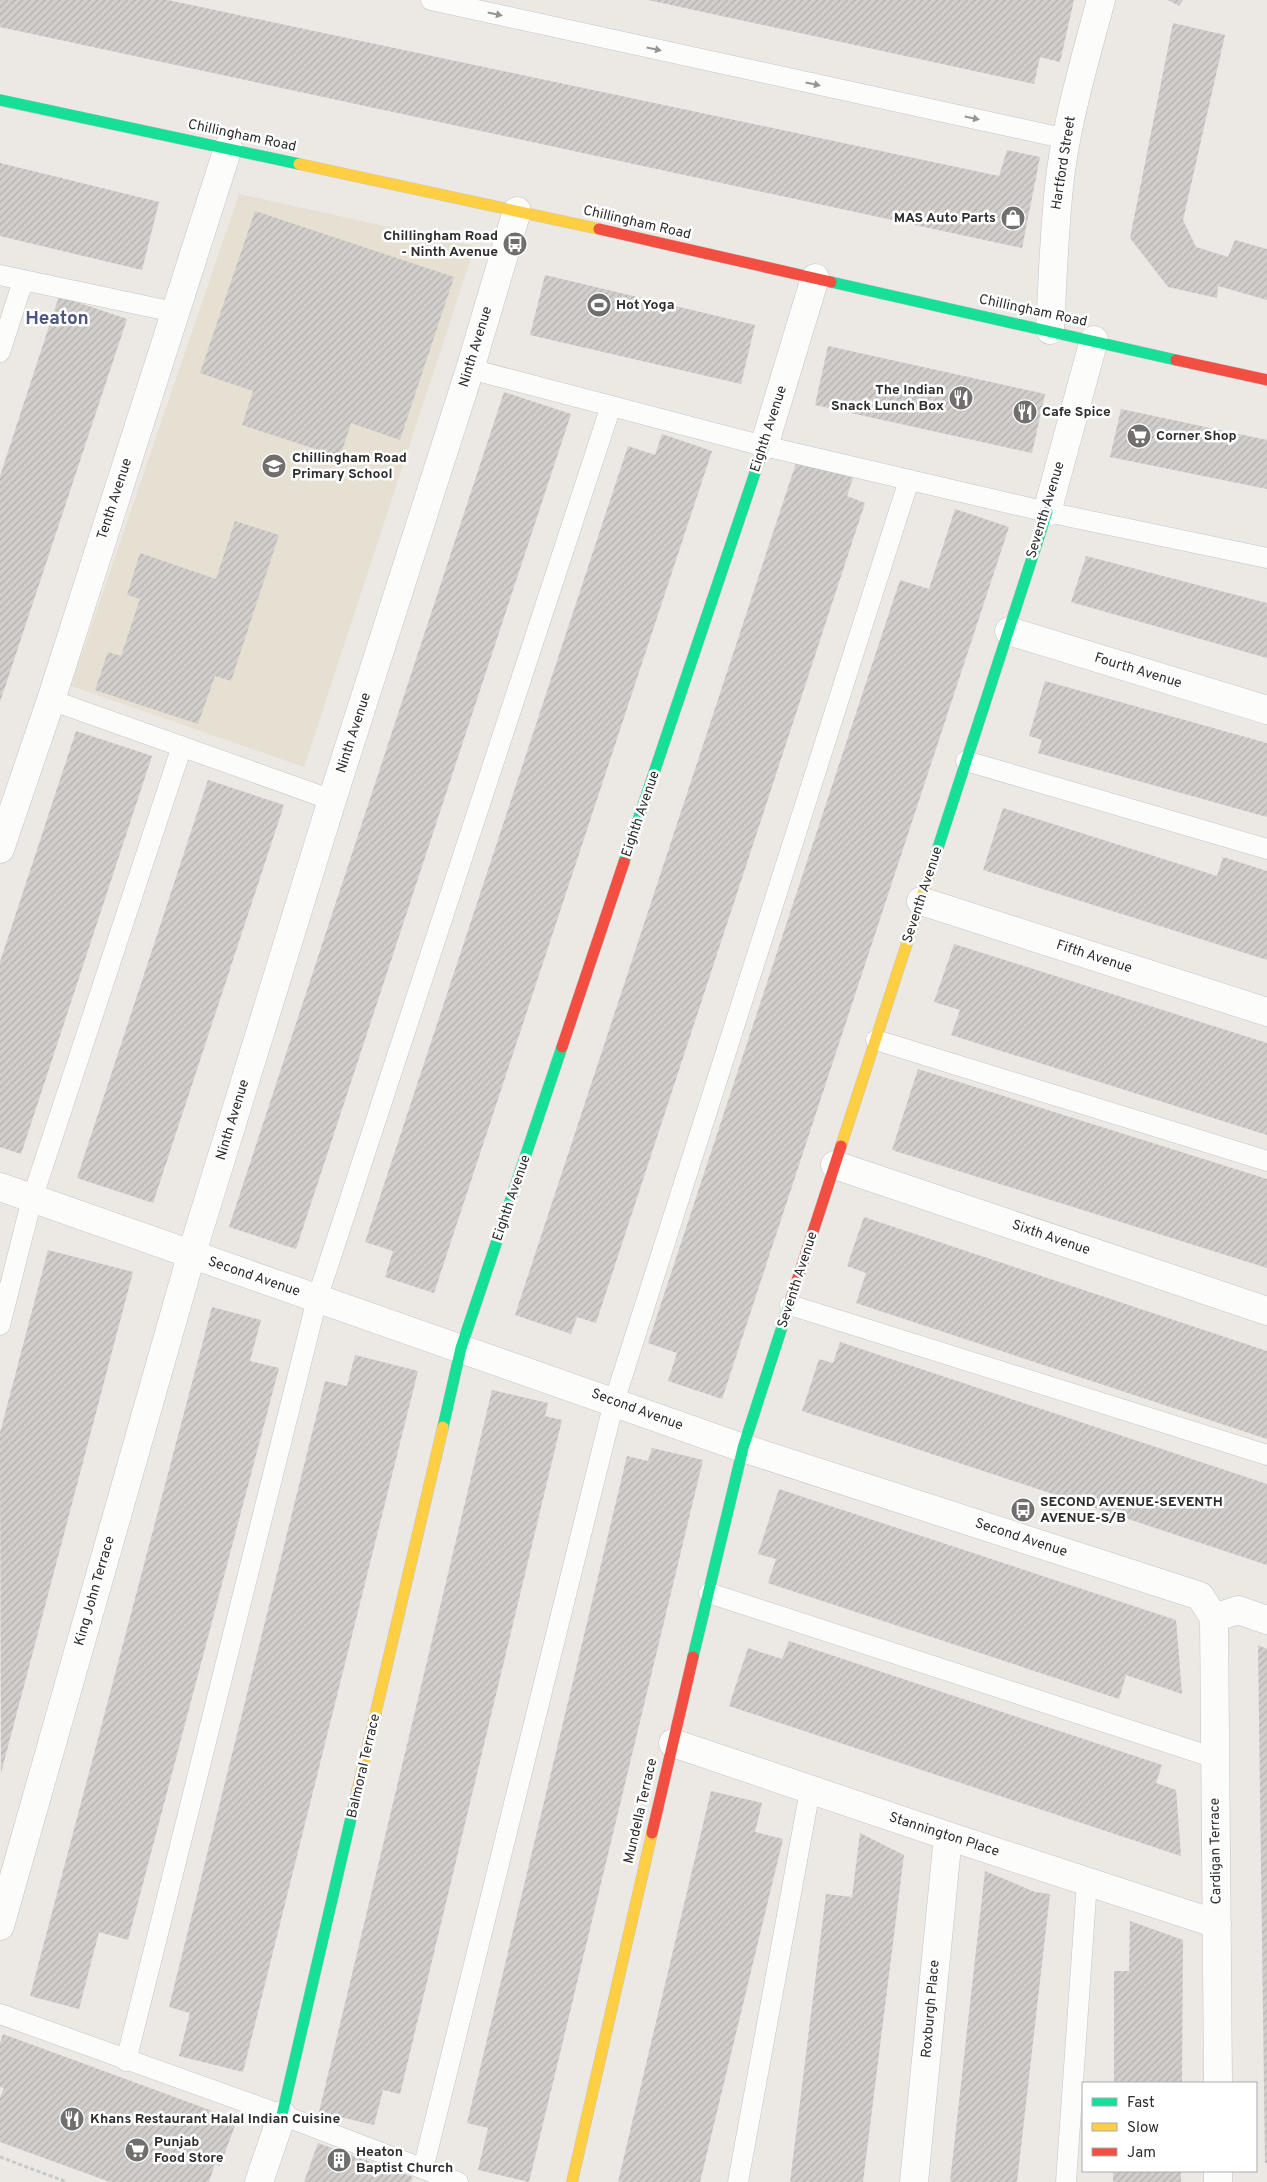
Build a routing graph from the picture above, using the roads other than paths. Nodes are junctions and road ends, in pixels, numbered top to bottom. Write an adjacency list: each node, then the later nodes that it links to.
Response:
1 (431, 0): 4 (lane, one-way to 4)
2 (1101, 0): 4 (street, Hartford Street)
3 (0, 100): 5 (street, Chillingham Road)
4 (1067, 139): 11 (street, Hartford Street)
5 (228, 148): 6 (street, Chillingham Road); 10 (street, Tenth Avenue)
6 (517, 211): 8 (street, Chillingham Road); 14 (street, Ninth Avenue)
7 (0, 274): 9 (lane)
8 (815, 278): 11 (street, Chillingham Road); 17 (street, Eighth Avenue)
9 (23, 281): 10 (lane); 13 (lane)
10 (174, 312): 22 (street, Tenth Avenue)
11 (1050, 330): 12 (street, Chillingham Road)
12 (1094, 340): 15 (street, Chillingham Road); 19 (street, Seventh Avenue)
13 (0, 352)
14 (470, 369): 16 (lane); 26 (street, Ninth Avenue)
15 (1267, 380)
16 (611, 406): 17 (lane); 37 (lane)
17 (764, 446): 18 (lane); 41 (street, Eighth Avenue)
18 (909, 480): 19 (lane); 42 (lane)
19 (1047, 512): 20 (lane); 21 (street, Seventh Avenue)
20 (1267, 558)
21 (1008, 631): 23 (street, Fourth Avenue); 25 (street, Seventh Avenue)
22 (51, 700): 24 (lane); 27 (street, Tenth Avenue)
23 (1267, 710)
24 (182, 746): 26 (lane); 35 (lane)
25 (966, 762): 28 (lane); 29 (street, Seventh Avenue)
26 (332, 800): 36 (street, Ninth Avenue)
27 (0, 849)
28 (1267, 849)
29 (921, 901): 30 (street, Fifth Avenue); 31 (street, Seventh Avenue)
30 (1267, 1012)
31 (876, 1040): 32 (lane); 33 (street, Seventh Avenue)
32 (1267, 1161)
33 (835, 1165): 38 (street, Seventh Avenue); 39 (street, Sixth Avenue)
34 (0, 1187): 35 (street, Second Avenue)
35 (32, 1199): 36 (street, Second Avenue); 40 (lane)
36 (191, 1256): 37 (street, Second Avenue); 54 (street, King John Terrace)
37 (317, 1299): 41 (street, Second Avenue); 56 (lane)
38 (790, 1305): 43 (street, Seventh Avenue); 44 (lane)
39 (1267, 1311)
40 (0, 1325)
41 (461, 1348): 42 (street, Second Avenue); 58 (street, Balmoral Terrace)
42 (614, 1402): 43 (street, Second Avenue); 59 (lane)
43 (743, 1448): 45 (street, Mundella Terrace); 46 (street, Second Avenue)
44 (1267, 1455)
45 (708, 1593): 48 (street, Mundella Terrace); 49 (lane)
46 (1214, 1618): 47 (street); 49 (street, Cardigan Terrace)
47 (1267, 1620)
48 (672, 1743): 50 (street, Stannington Place); 62 (street, Mundella Terrace)
49 (1215, 1758): 53 (street, Cardigan Terrace)
50 (810, 1790): 51 (street, Stannington Place); 63 (lane)
51 (948, 1836): 52 (street, Stannington Place); 64 (street, Roxburgh Place)
52 (1087, 1882): 53 (street, Stannington Place); 65 (lane)
53 (1217, 1924): 57 (street, Cardigan Terrace)
54 (0, 1926)
55 (0, 2014): 56 (lane)
56 (126, 2060): 58 (lane)
57 (1218, 2082)
58 (282, 2115): 59 (lane); 60 (street, Balmoral Terrace)
59 (423, 2169): 61 (lane)
60 (259, 2182)
61 (458, 2182)
62 (572, 2182)
63 (738, 2182)
64 (914, 2182)
65 (1066, 2182)

